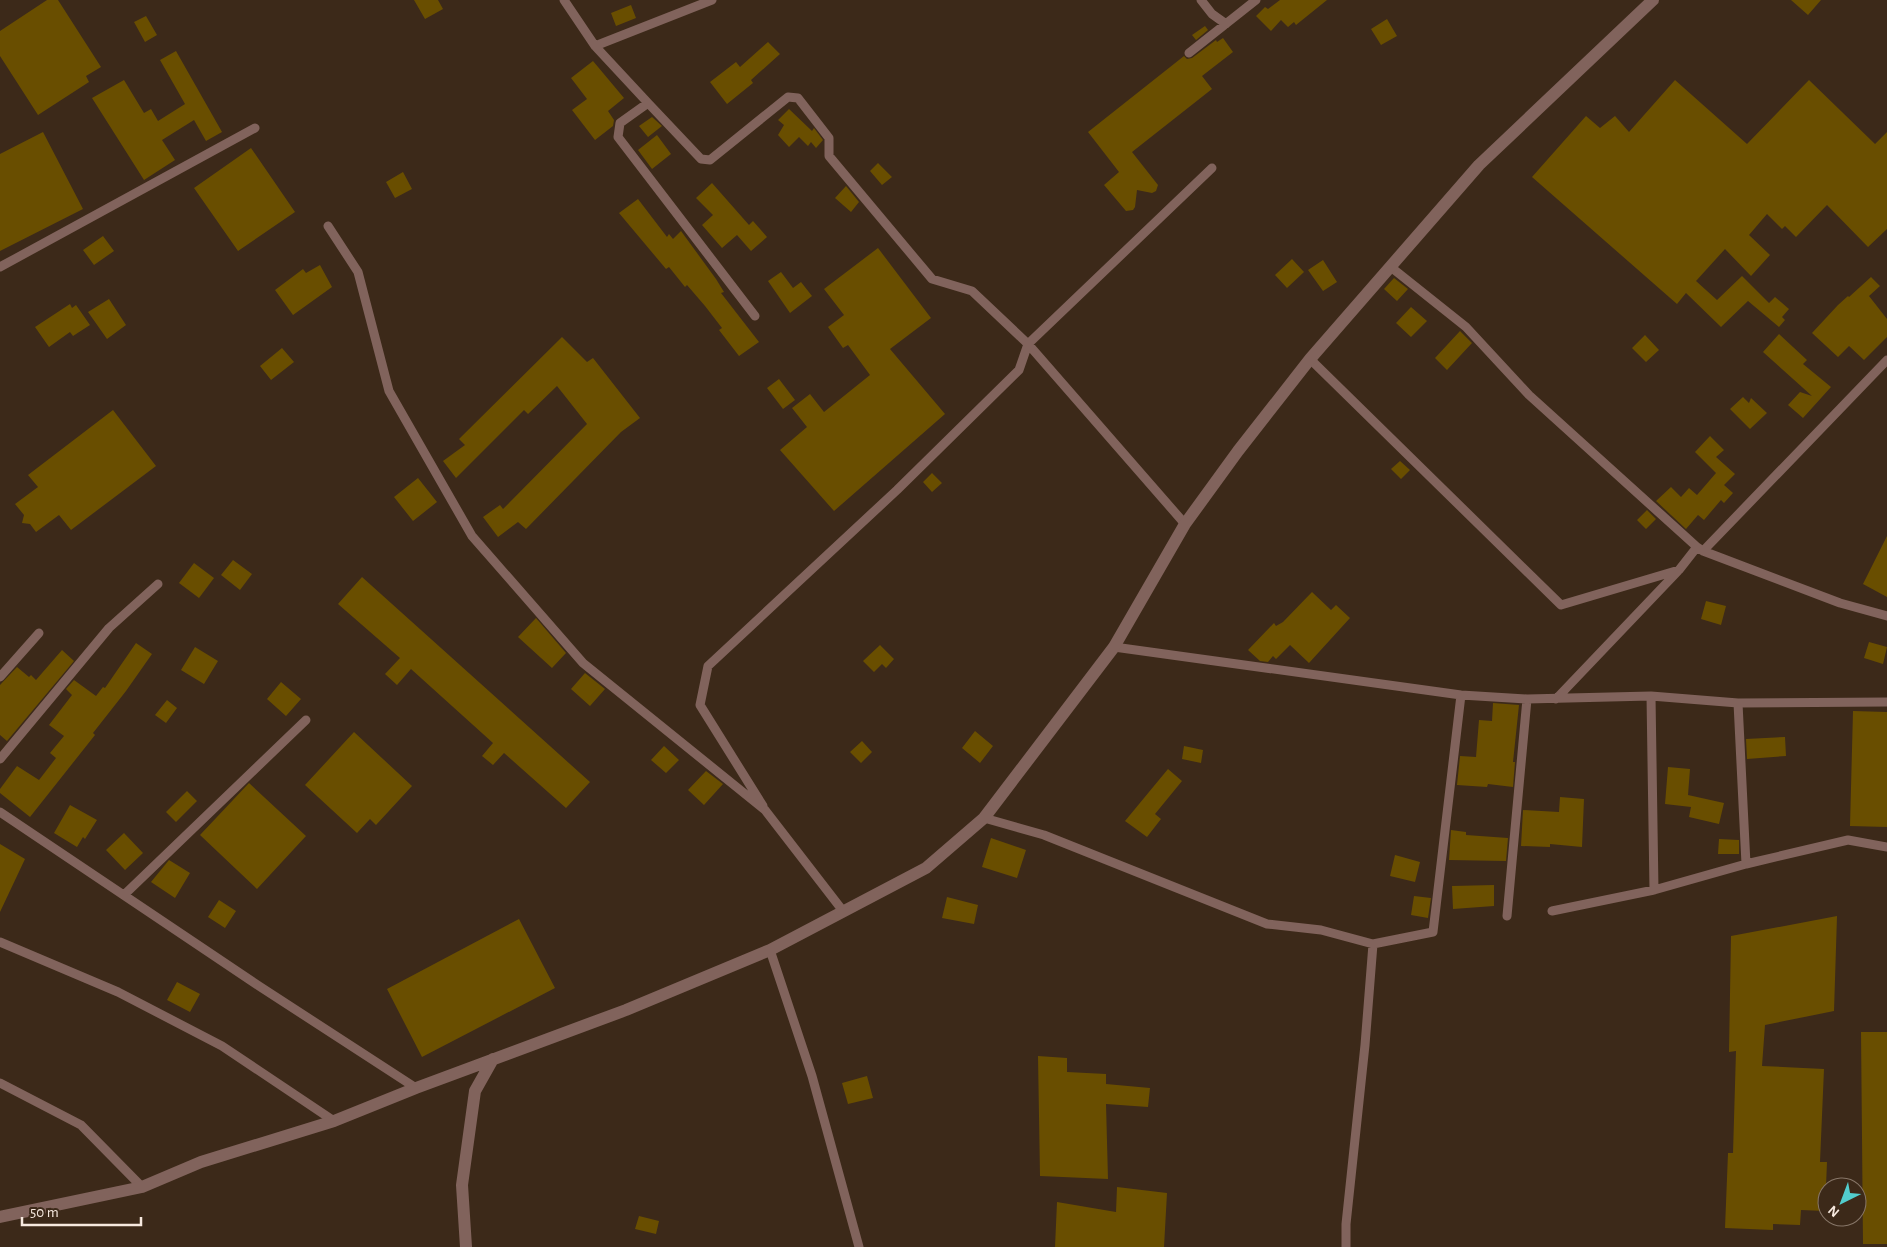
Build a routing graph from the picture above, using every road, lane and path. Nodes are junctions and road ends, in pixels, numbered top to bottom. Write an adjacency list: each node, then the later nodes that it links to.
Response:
1 (564, 0): 7 (lane)
2 (712, 0): 7 (lane)
3 (1202, 0): 6 (lane)
4 (1256, 0): 6 (lane)
5 (1653, 0): 14 (street)
6 (1226, 24): 8 (lane)
7 (595, 46): 9 (lane)
8 (1189, 53)
9 (648, 104): 15 (lane); 16 (lane)
10 (255, 128): 13 (lane)
11 (1212, 168): 16 (lane)
12 (328, 226): 35 (lane)
13 (0, 267)
14 (1392, 268): 17 (street); 20 (lane)
15 (755, 316)
16 (1028, 344): 19 (lane); 35 (lane)
17 (1310, 359): 19 (street); 21 (lane)
18 (1887, 360): 20 (lane)
19 (1185, 524): 25 (street)
20 (1700, 549): 21 (lane); 23 (lane)
21 (1679, 570): 30 (lane)
22 (158, 584): 34 (lane)
23 (1887, 616)
24 (39, 633): 26 (lane)
25 (1114, 647): 27 (lane); 37 (street)
26 (0, 677)
27 (1461, 695): 29 (lane); 46 (lane)
28 (1651, 696): 30 (lane); 32 (lane); 40 (lane)
29 (1527, 699): 30 (lane); 44 (lane)
30 (1556, 699)
31 (1887, 702): 32 (lane)
32 (1738, 703): 39 (lane)
33 (306, 720): 41 (lane)
34 (0, 759)
35 (765, 810): 42 (lane)
36 (0, 812): 41 (lane)
37 (984, 818): 42 (street); 46 (lane)
38 (1887, 847): 39 (lane)
39 (1746, 864): 40 (lane)
40 (1654, 890): 43 (lane)
41 (124, 894): 50 (lane)
42 (843, 911): 47 (street)
43 (1552, 911)
44 (1507, 916)
45 (0, 942): 51 (lane)
46 (1373, 944): 56 (lane)
47 (770, 950): 48 (street); 55 (lane)
48 (493, 1059): 50 (street); 54 (street)
49 (0, 1083): 52 (lane)
50 (416, 1088): 51 (street)
51 (334, 1121): 52 (street)
52 (142, 1187): 53 (street)
53 (0, 1217)
54 (466, 1247)
55 (859, 1247)
56 (1346, 1247)

